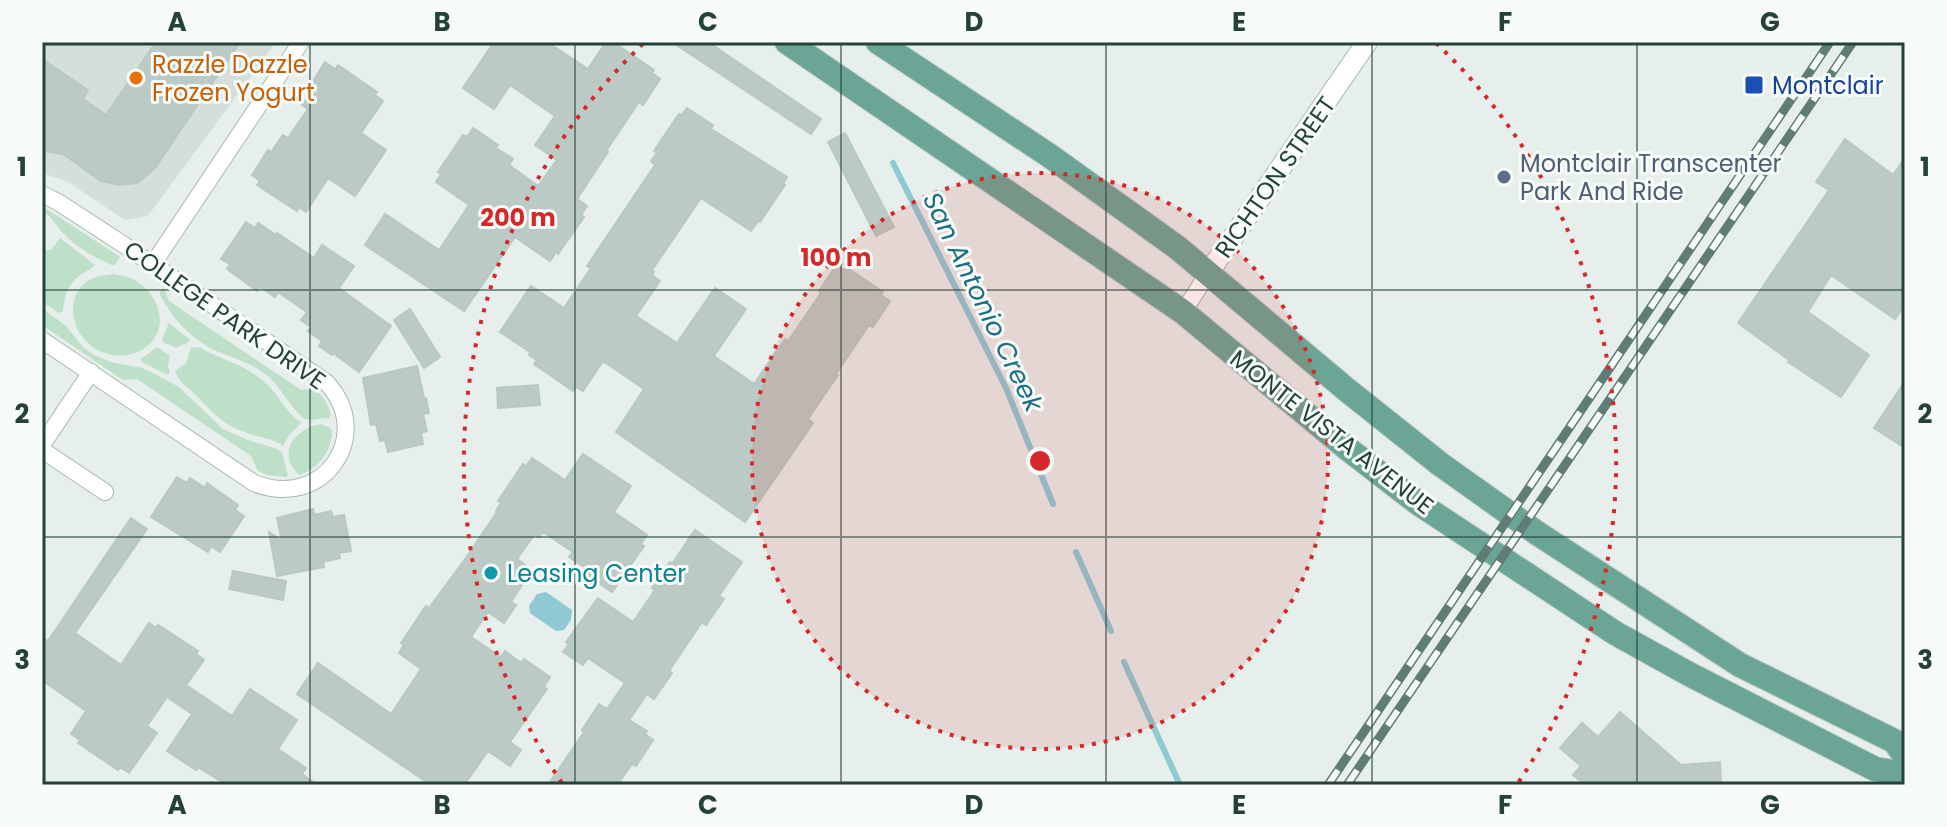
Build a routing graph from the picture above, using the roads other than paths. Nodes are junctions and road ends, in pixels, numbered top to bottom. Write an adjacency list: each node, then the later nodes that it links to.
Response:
1 (301, 42): 6 (street)
2 (787, 42): 8 (main road, MONTE VISTA AVENUE)
3 (878, 42): 7 (main road, MONTE VISTA AVENUE)
4 (1367, 42): 7 (street, RICHTON STREET)
5 (42, 194): 6 (street, COLLEGE PARK DRIVE)
6 (153, 264): 10 (street, COLLEGE PARK DRIVE)
7 (1209, 272): 8 (street, RICHTON STREET); 13 (main road, MONTE VISTA AVENUE)
8 (1183, 312): 14 (main road, MONTE VISTA AVENUE)
9 (42, 340): 10 (street, COLLEGE PARK DRIVE)
10 (91, 372): 11 (street)
11 (42, 447): 12 (street)
12 (105, 492)
13 (1905, 756)
14 (1905, 774)

